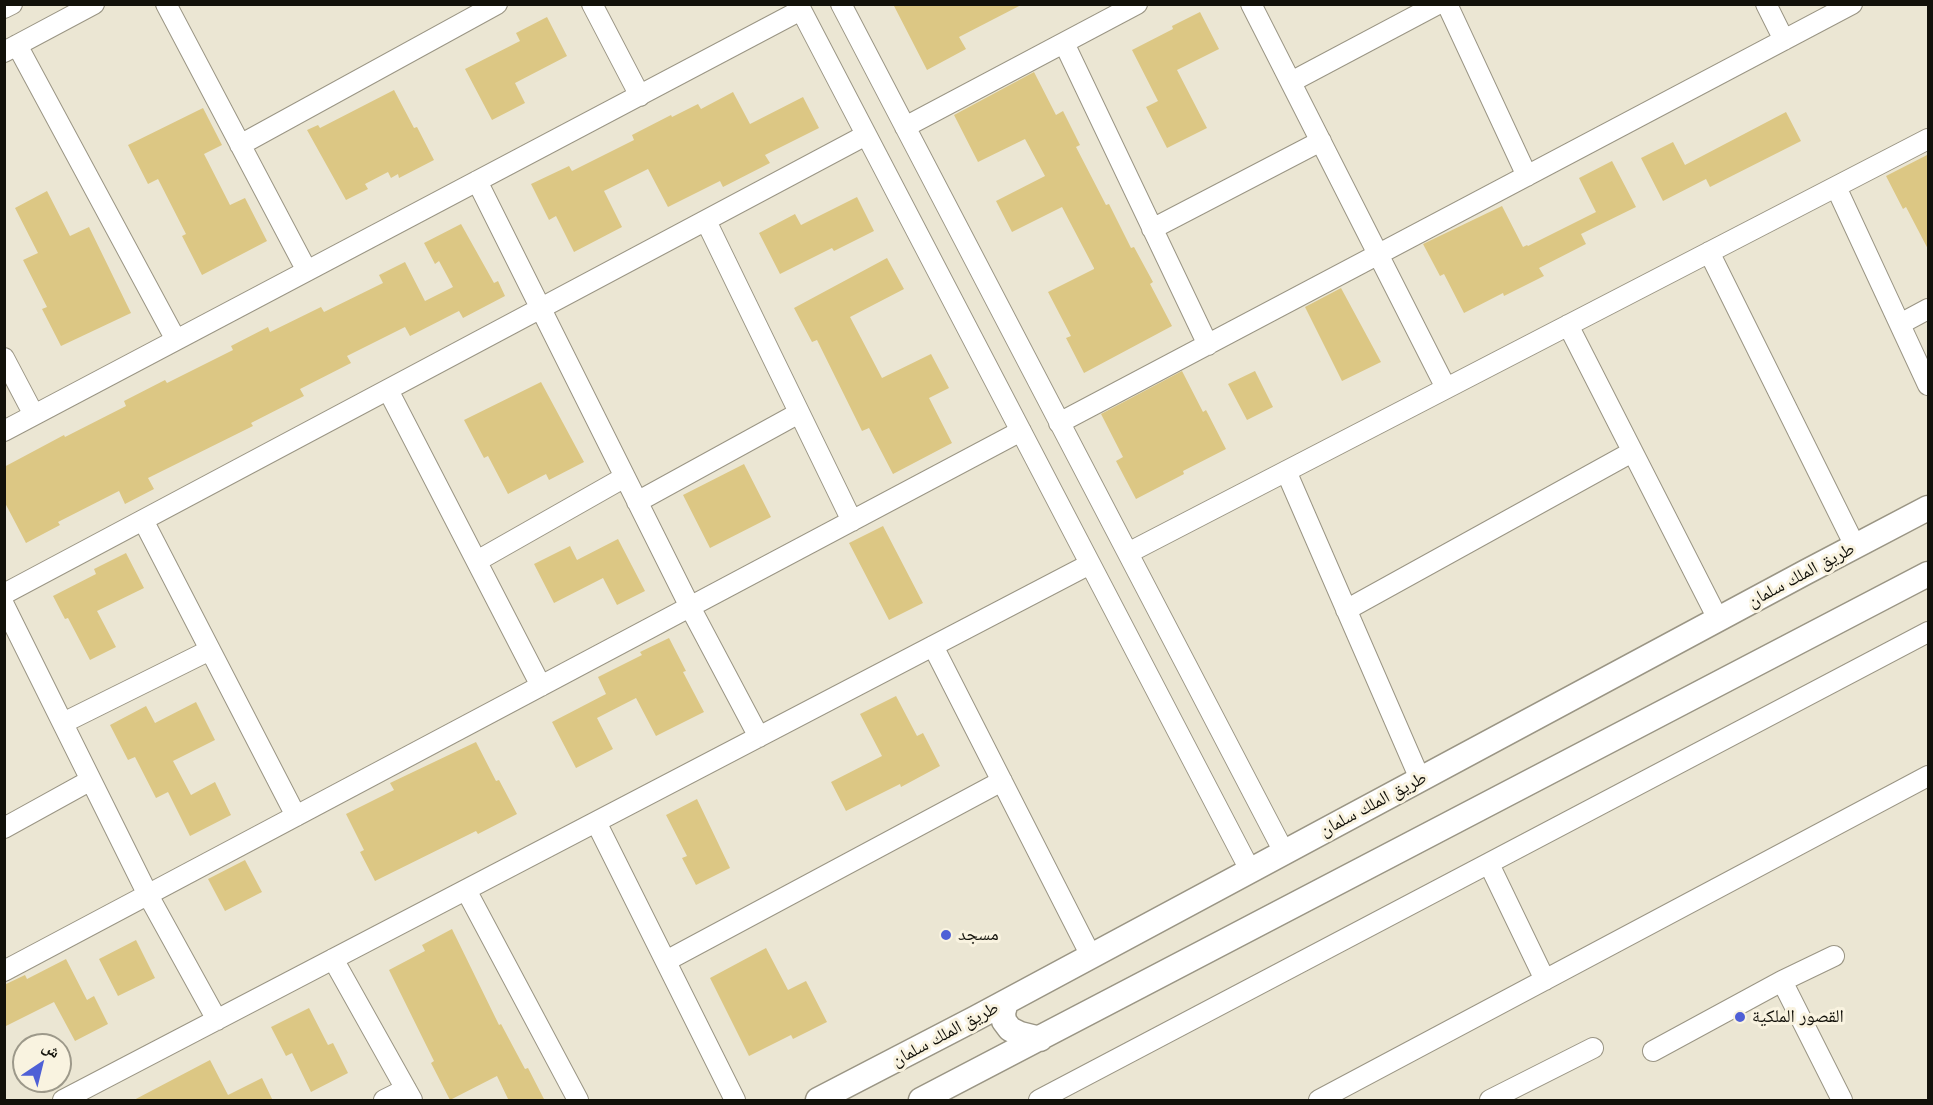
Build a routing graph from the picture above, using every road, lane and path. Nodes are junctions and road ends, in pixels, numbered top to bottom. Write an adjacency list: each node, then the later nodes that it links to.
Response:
1 (12, 4): 14 (street)
2 (94, 4): 17 (street)
3 (166, 4): 24 (street)
4 (497, 4): 24 (street)
5 (592, 4): 19 (street)
6 (840, 4): 20 (street)
7 (1137, 4): 16 (street)
8 (1251, 4): 18 (street)
9 (1438, 4): 18 (street)
10 (1447, 4): 25 (street)
11 (1766, 4): 15 (street)
12 (1852, 4): 15 (street)
13 (799, 7): 19 (street); 21 (street)
14 (4, 8)
15 (1784, 40): 25 (street)
16 (1064, 43): 20 (street); 29 (street)
17 (11, 49): 37 (street)
18 (1291, 82): 23 (street)
19 (640, 96): 26 (street)
20 (905, 127): 45 (street)
21 (866, 135): 28 (street); 47 (street)
22 (1929, 139): 27 (street)
23 (1321, 141): 29 (street); 31 (street)
24 (240, 145): 32 (street)
25 (1527, 176): 31 (street)
26 (477, 182): 32 (street); 33 (street)
27 (1836, 186): 30 (street); 35 (street)
28 (706, 221): 33 (street); 43 (street)
29 (1152, 229): 38 (street)
30 (1709, 252): 36 (street); 55 (street)
31 (1378, 254): 38 (street); 41 (street)
32 (307, 271): 37 (street)
33 (541, 308): 42 (street); 50 (street)
34 (1929, 309): 35 (street)
35 (1900, 324): 40 (street)
36 (1568, 325): 41 (street); 48 (street)
37 (176, 340): 44 (street)
38 (1208, 345): 45 (street)
39 (4, 358): 44 (street)
40 (1929, 385)
41 (1446, 388): 49 (street)
42 (388, 390): 53 (street); 57 (street)
43 (799, 413): 51 (street); 54 (street)
44 (34, 416): 46 (street)
45 (1059, 423): 56 (street)
46 (4, 431)
47 (1021, 431): 54 (street); 58 (street)
48 (1632, 452): 63 (street); 64 (street)
49 (1286, 471): 56 (street); 63 (street)
50 (625, 477): 51 (street); 57 (street)
51 (637, 502): 62 (street)
52 (1929, 508): 55 (main road, طريق الملك سلمان)
53 (143, 520): 60 (street); 67 (street)
54 (852, 520): 62 (street)
55 (1855, 546): 64 (main road, طريق الملك سلمان)
56 (1128, 553): 78 (street)
57 (477, 561): 68 (street)
58 (1090, 564): 66 (street); 80 (street)
59 (1929, 574): 92 (main road)
60 (4, 594)
61 (4, 605): 69 (street)
62 (690, 607): 68 (street); 70 (street)
63 (1346, 610): 72 (street)
64 (1718, 619): 72 (main road, طريق الملك سلمان)
65 (1929, 632): 79 (street)
66 (933, 646): 70 (street); 74 (street)
67 (210, 650): 69 (street); 75 (street)
68 (541, 686): 75 (street)
69 (63, 723): 73 (street)
70 (759, 737): 76 (street)
71 (1929, 776): 88 (street)
72 (1420, 779): 78 (main road, طريق الملك سلمان)
73 (91, 780): 77 (street); 82 (street)
74 (1002, 781): 83 (street); 86 (street)
75 (296, 816): 82 (street)
76 (596, 822): 81 (street); 86 (street)
77 (4, 828)
78 (1284, 852): 80 (main road, طريق الملك سلمان)
79 (1489, 864): 88 (street); 102 (street)
80 (1250, 870): 83 (main road, طريق الملك سلمان)
81 (466, 890): 85 (street); 98 (street)
82 (148, 895): 87 (street); 91 (street)
83 (1091, 956): 90 (main road, طريق الملك سلمان)
84 (1834, 956): 89 (street)
85 (333, 959): 91 (street); 95 (street)
86 (666, 962): 99 (street)
87 (4, 971)
88 (1545, 980): 103 (street)
89 (1782, 981): 94 (street); 105 (street)
90 (1006, 1002): 92 (main road); 100 (main road, طريق الملك سلمان)
91 (217, 1020): 96 (street)
92 (1040, 1039): 101 (main road)
93 (1593, 1048): 104 (street)
94 (1653, 1051)
95 (409, 1095): 97 (street)
96 (63, 1101)
97 (384, 1101)
98 (578, 1101)
99 (735, 1101)
100 (818, 1101)
101 (921, 1101)
102 (1039, 1101)
103 (1319, 1101)
104 (1490, 1101)
105 (1842, 1101)

